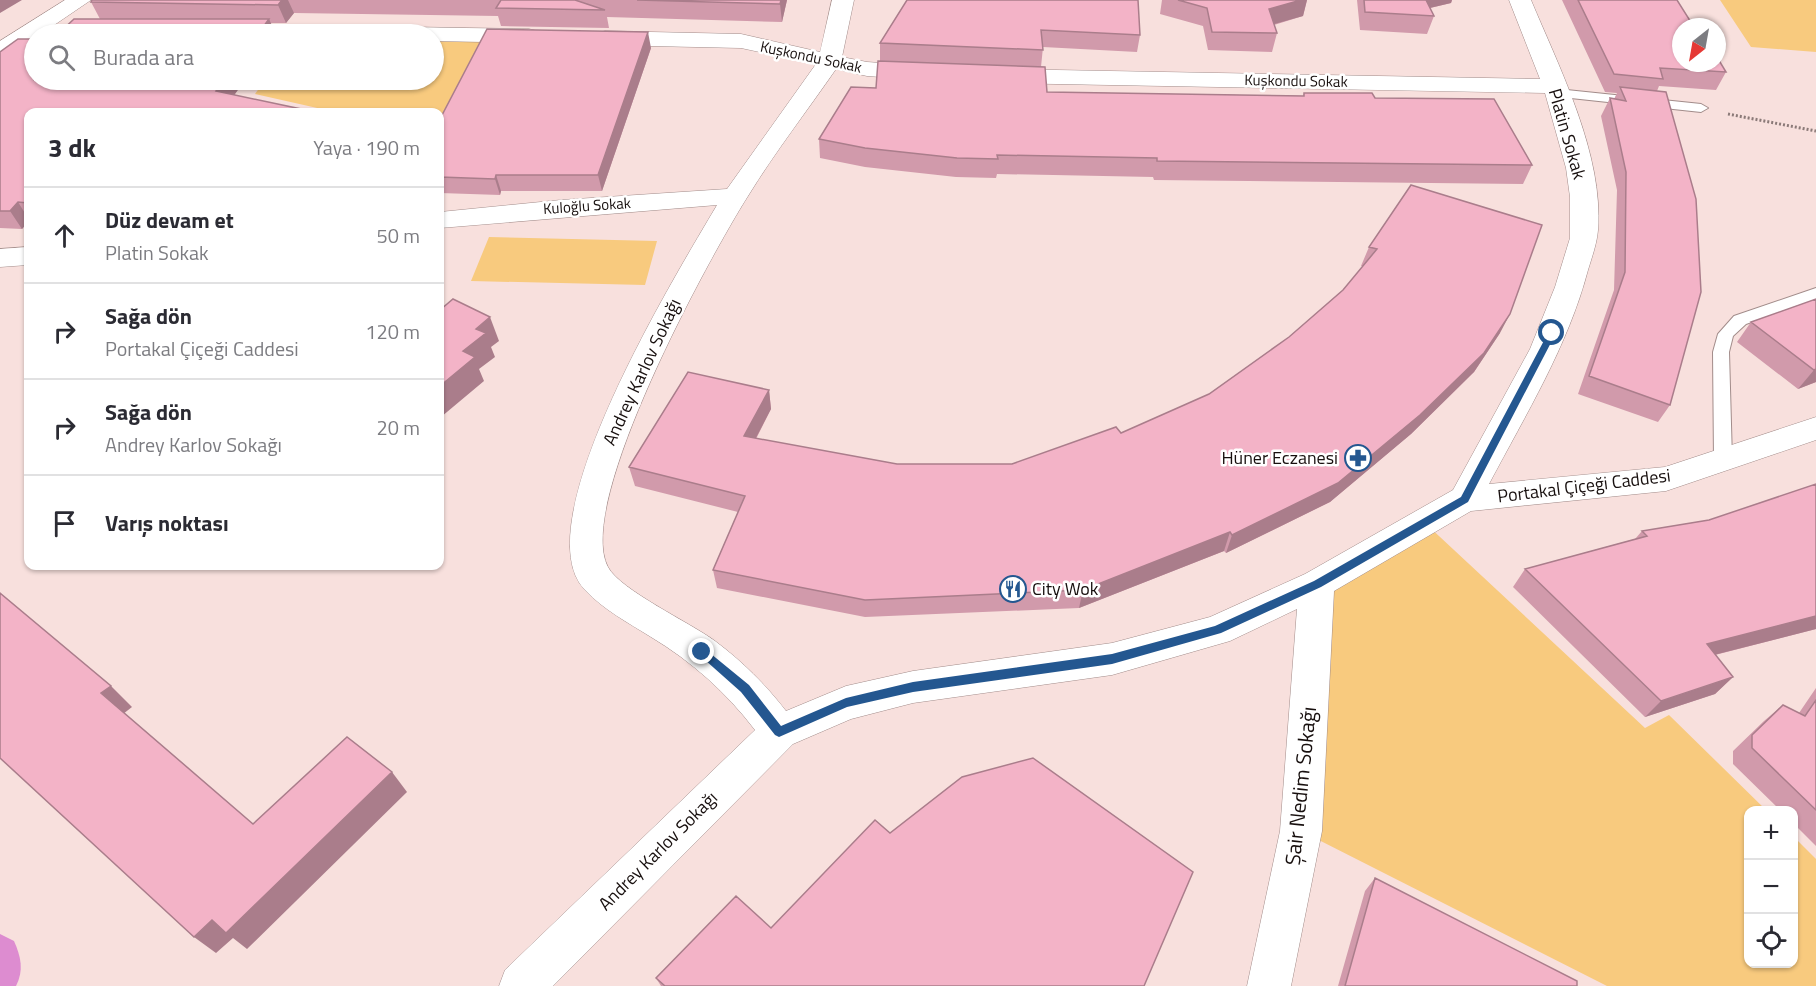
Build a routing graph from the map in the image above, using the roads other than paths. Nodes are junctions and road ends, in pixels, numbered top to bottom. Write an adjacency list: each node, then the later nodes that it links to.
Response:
1 (80, 0): 4 (street)
2 (843, 0): 11 (street, Andrey Karlov Sokağı)
3 (1520, 0): 14 (street, Platin Sokak)
4 (42, 24)
5 (24, 35): 10 (street)
6 (444, 35): 7 (street)
7 (556, 37)
8 (579, 37): 11 (street, Kuşkondu Sokak)
9 (24, 44): 10 (street)
10 (1, 50)
11 (829, 62): 12 (street, Kuşkondu Sokak); 16 (street, Andrey Karlov Sokağı)
12 (943, 74)
13 (977, 75): 14 (street, Kuşkondu Sokak)
14 (1555, 89): 15 (lane); 23 (street, Platin Sokak)
15 (1701, 108)
16 (735, 196): 17 (street, Kuloğlu Sokak); 25 (street, Andrey Karlov Sokağı)
17 (444, 220)
18 (24, 256): 19 (street)
19 (0, 258)
20 (1816, 293): 22 (lane)
21 (1816, 428): 22 (street, Portakal Çiçeği Caddesi)
22 (1723, 460): 23 (street, Portakal Çiçeği Caddesi)
23 (1465, 499): 24 (street, Portakal Çiçeği Caddesi)
24 (1317, 584): 25 (street, Portakal Çiçeği Caddesi); 27 (street, Şair Nedim Sokağı)
25 (779, 732): 26 (street, Andrey Karlov Sokağı)
26 (521, 986)
27 (1269, 986)

